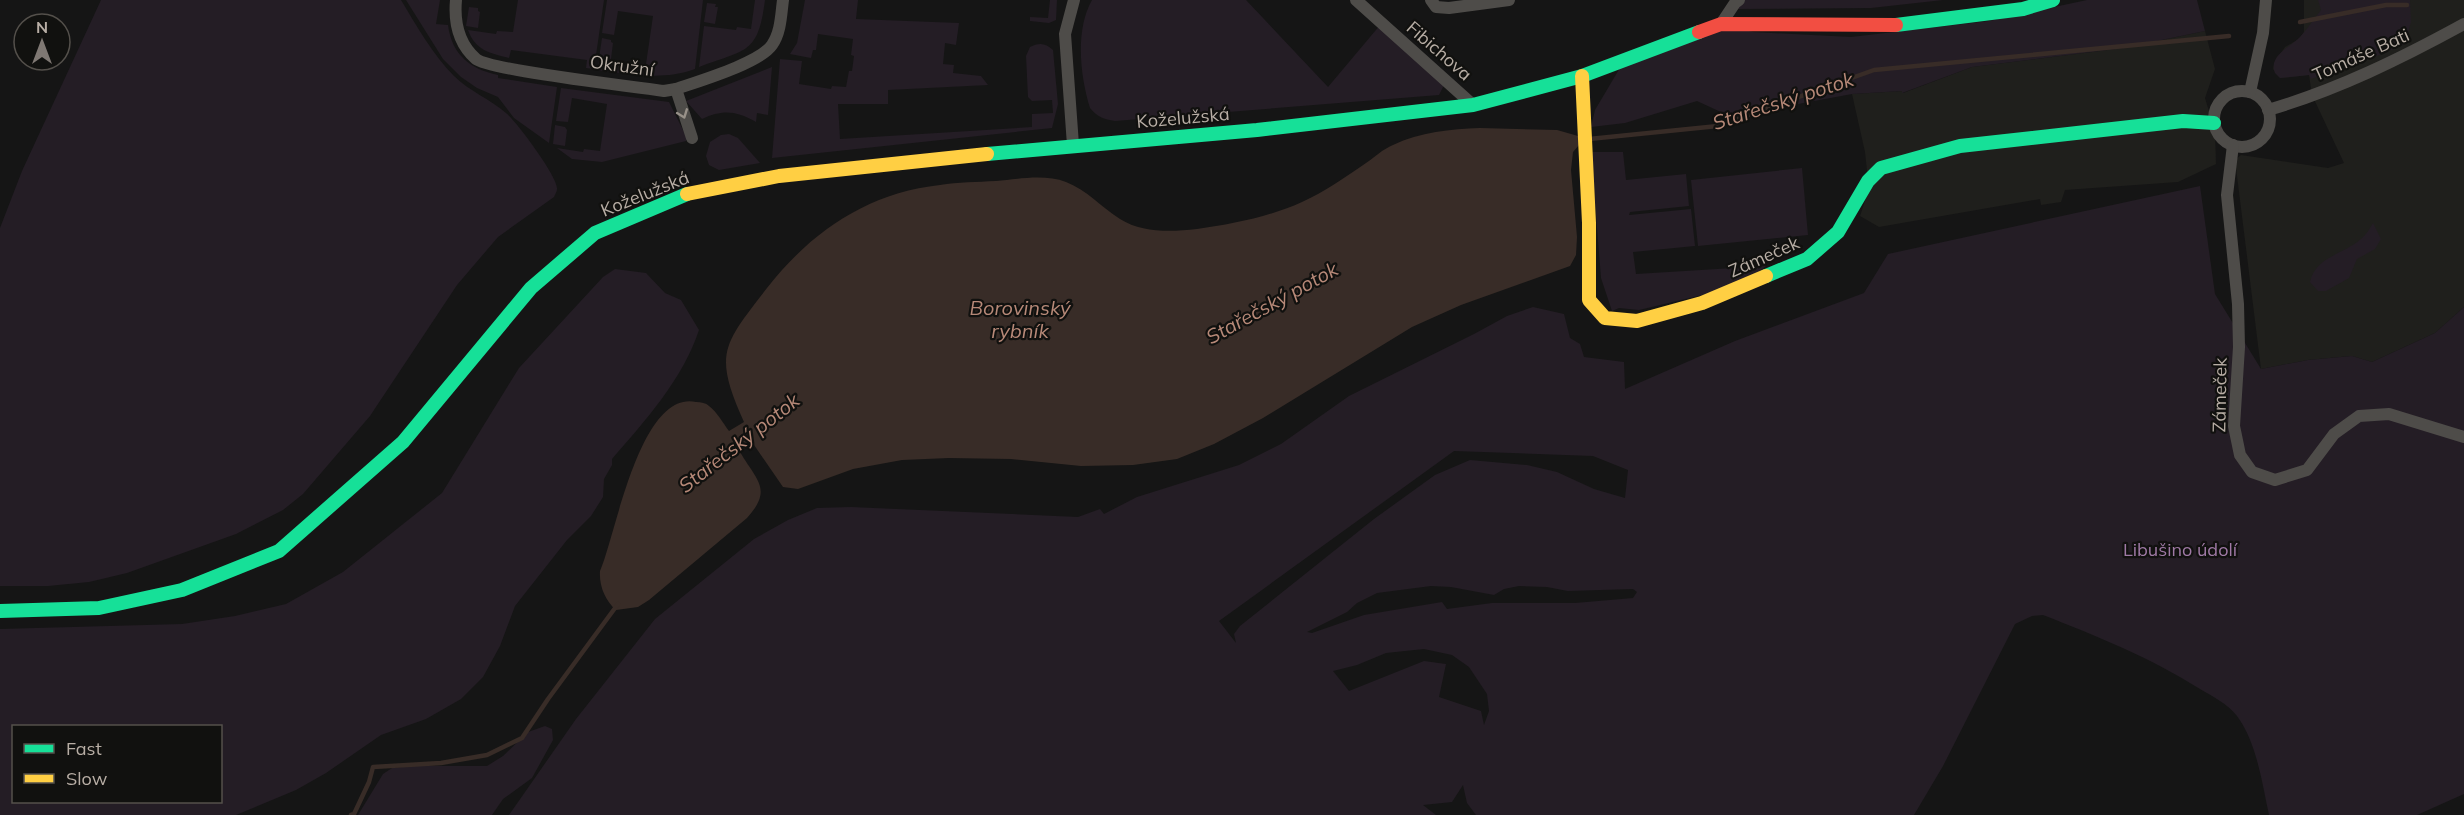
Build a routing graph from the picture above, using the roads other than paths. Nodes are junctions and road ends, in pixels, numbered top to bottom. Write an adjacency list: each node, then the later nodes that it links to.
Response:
1 (456, 0): 13 (street, Okružní)
2 (783, 0): 13 (street, Okružní)
3 (1074, 0): 19 (street)
4 (1356, 0): 15 (street, Fibichova)
5 (1431, 0): 6 (street)
6 (1509, 0)
7 (1739, 0): 10 (street)
8 (2052, 0): 10 (main road, Koželužská)
9 (2266, 0): 14 (street)
10 (1721, 24): 12 (main road, Koželužská)
11 (2464, 24): 16 (street, Tomáše Bati)
12 (1582, 76): 15 (main road, Koželužská); 17 (main road, Zámeček)
13 (676, 89): 18 (street, one-way to 18)
14 (2250, 92): 16 (street); 17 (street)
15 (1473, 105): 19 (main road, Koželužská)
16 (2268, 110): 20 (street)
17 (2214, 123): 20 (street)
18 (692, 138)
19 (1073, 146): 22 (main road, Koželužská)
20 (2233, 146): 21 (street, Zámeček)
21 (2464, 437)
22 (0, 611)

